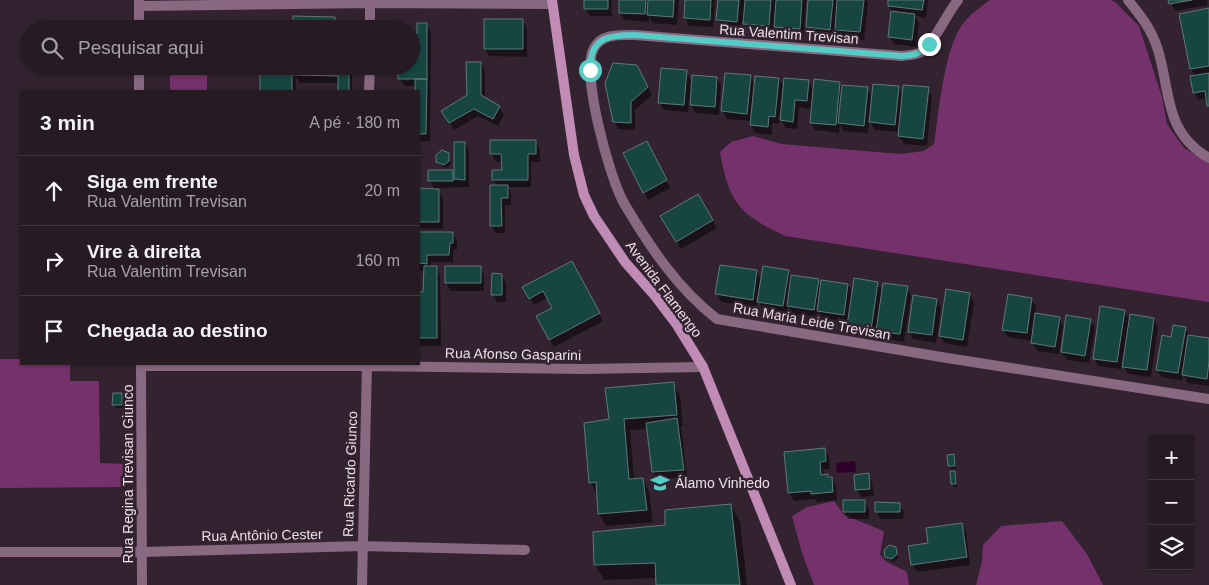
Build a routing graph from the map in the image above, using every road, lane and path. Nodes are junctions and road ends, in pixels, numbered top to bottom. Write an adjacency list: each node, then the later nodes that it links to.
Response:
1 (958, 0): 8 (street, Rua Valentim Trevisan)
2 (1128, 0): 13 (street)
3 (370, 1): 4 (street); 5 (street); 7 (street)
4 (552, 2): 16 (street, Avenida Flamengo)
5 (139, 3): 6 (street)
6 (139, 20)
7 (370, 20)
8 (594, 48): 17 (street, Rua Maria Leide Trevisan)
9 (139, 75): 11 (street)
10 (370, 75): 12 (street)
11 (139, 90)
12 (369, 90)
13 (1209, 158)
14 (142, 365): 15 (street, Rua Afonso Gasparini); 21 (street, Rua Regina Trevisan Giunco)
15 (367, 365): 16 (street, Rua Afonso Gasparini); 18 (street, Rua Ricardo Giunco)
16 (703, 368): 24 (street, Avenida Flamengo)
17 (1209, 399)
18 (362, 546): 19 (street, Rua Antônio Cester); 21 (street, Rua Antônio Cester); 23 (street, Rua Ricardo Giunco)
19 (525, 550)
20 (0, 552): 21 (street, Rua Antônio Cester)
21 (142, 552): 22 (street, Rua Regina Trevisan Giunco)
22 (142, 585)
23 (362, 585)
24 (791, 585)

